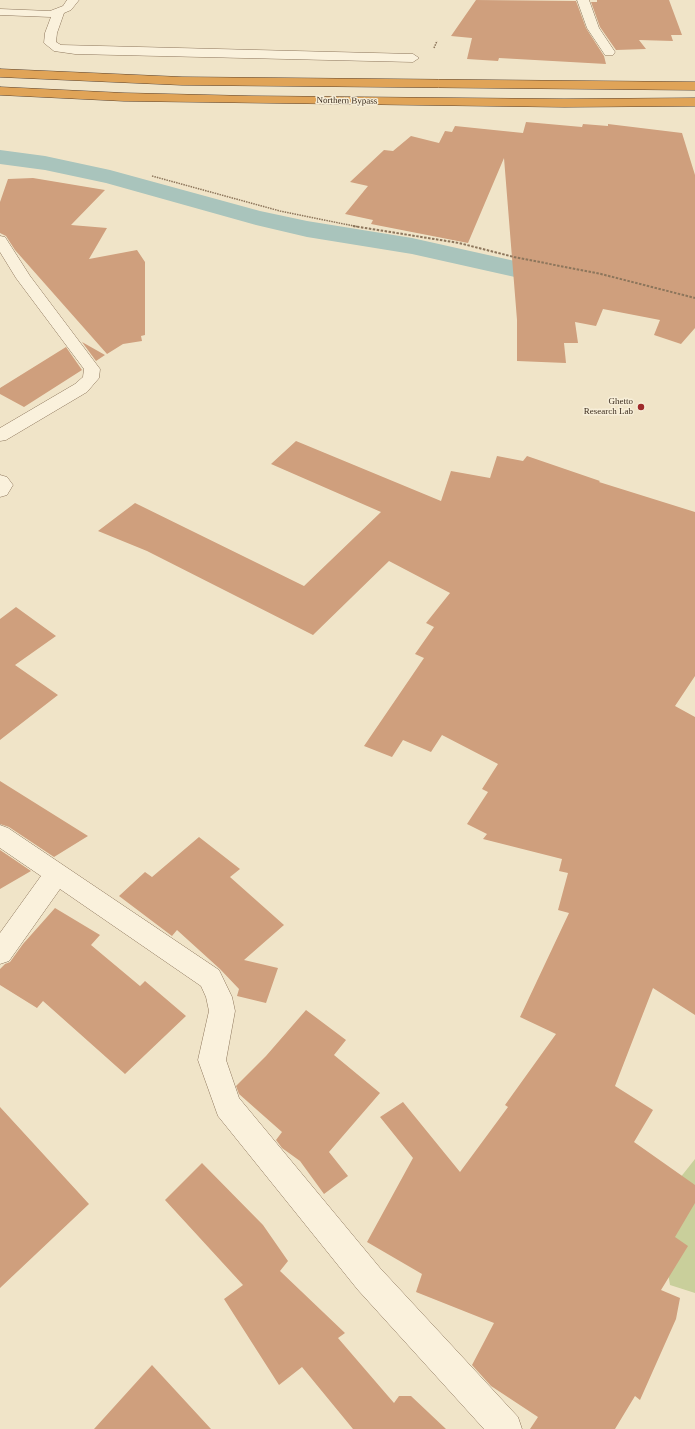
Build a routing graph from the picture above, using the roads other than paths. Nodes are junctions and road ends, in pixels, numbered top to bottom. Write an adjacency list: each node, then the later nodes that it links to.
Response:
1 (72, 0): 4 (street)
2 (583, 0): 5 (street)
3 (0, 12): 4 (street)
4 (59, 12): 6 (street)
5 (609, 52)
6 (413, 58)
7 (0, 73): 8 (highway, Northern Bypass)
8 (695, 86)
9 (0, 91): 10 (highway, Northern Bypass)
10 (695, 102)
11 (0, 240): 12 (street)
12 (0, 436)
13 (0, 481): 14 (street)
14 (0, 491)
15 (0, 835): 16 (street)
16 (58, 874): 17 (street); 18 (street)
17 (0, 953)
18 (506, 1429)

